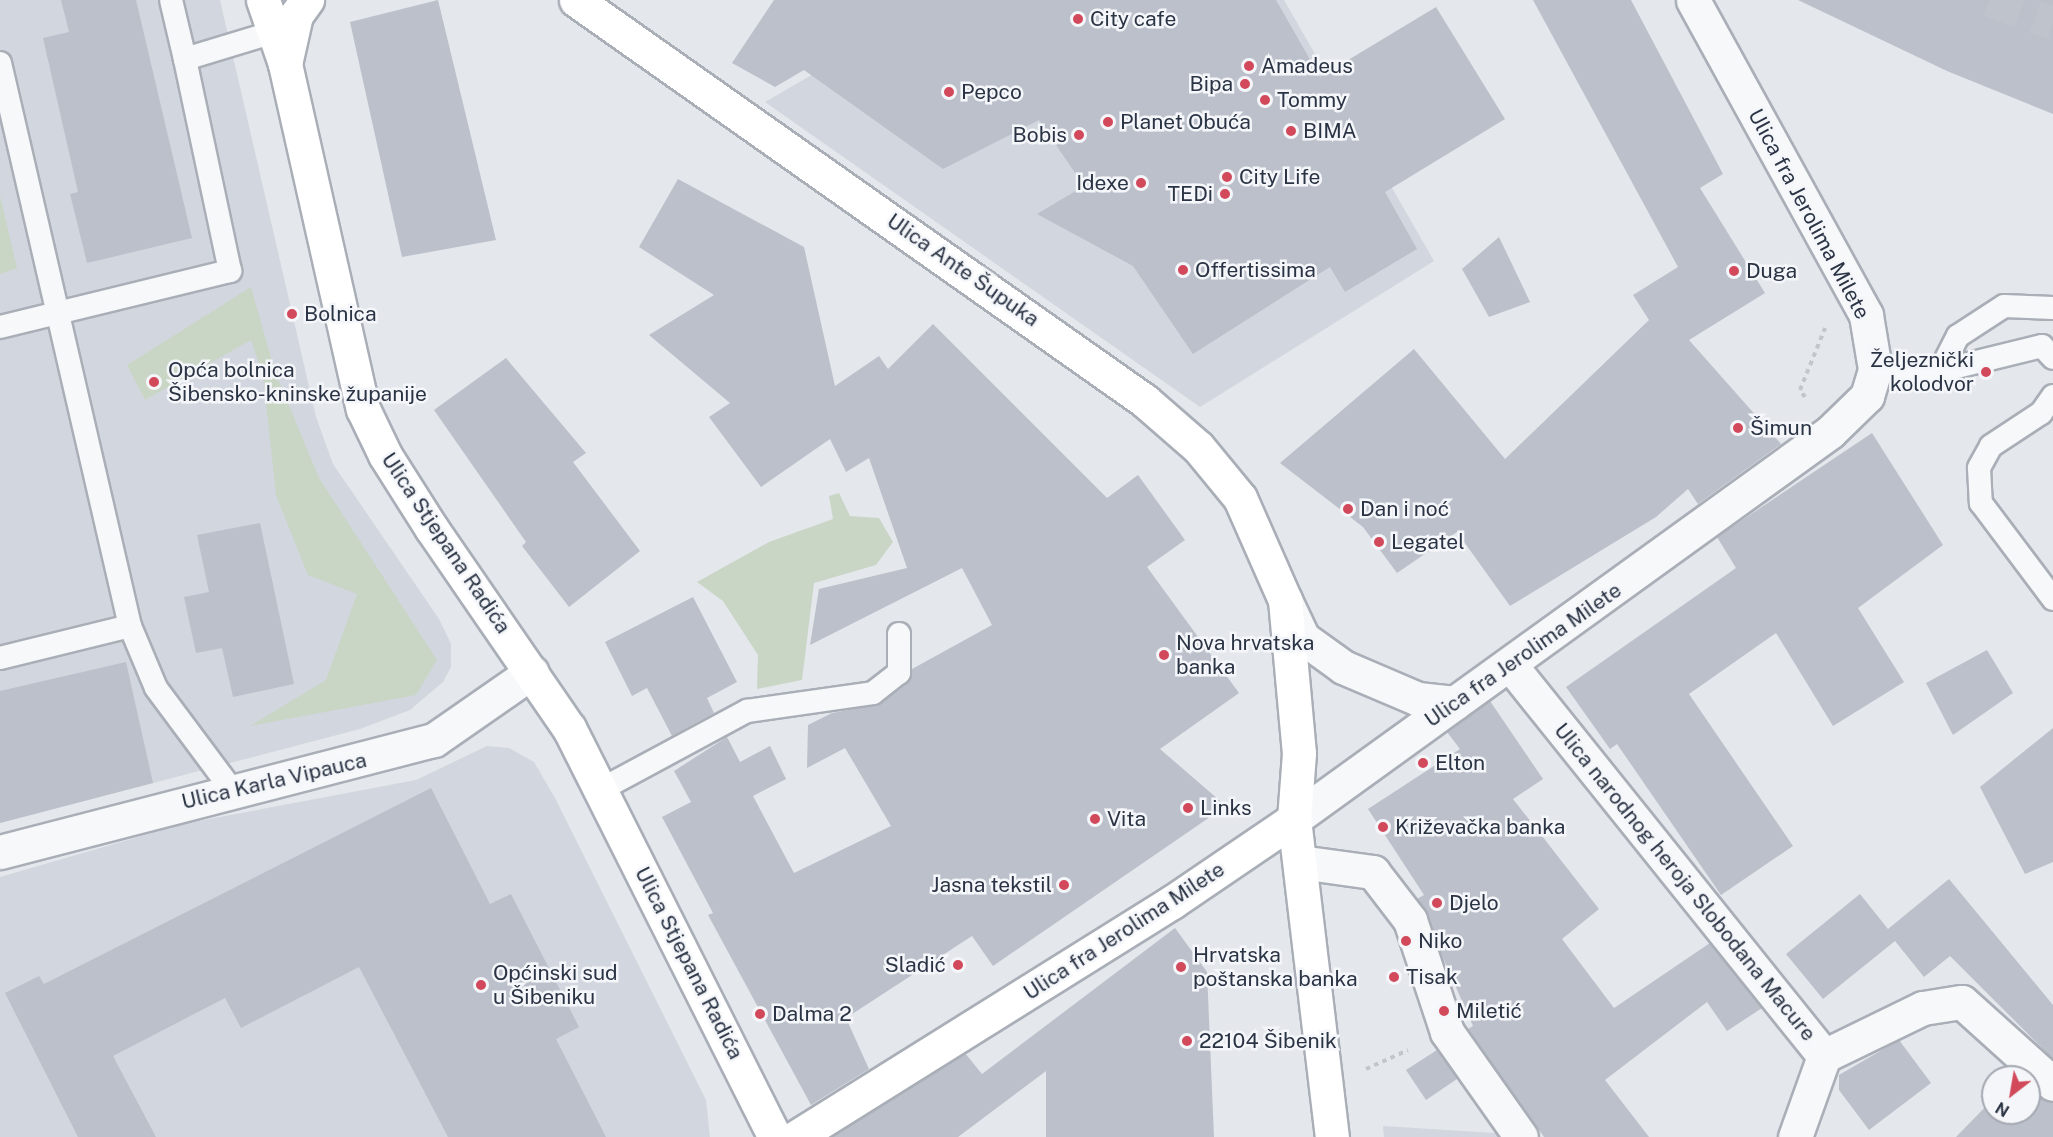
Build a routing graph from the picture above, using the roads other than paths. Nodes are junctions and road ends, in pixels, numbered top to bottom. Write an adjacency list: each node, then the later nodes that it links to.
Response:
1 (171, 0): 7 (lane)
2 (263, 0): 6 (main road, Ulica Stjepana Radića)
3 (307, 0): 9 (main road)
4 (576, 0): 18 (main road, Ulica Ante Šupuka)
5 (1693, 0): 14 (street, Ulica fra Jerolima Milete)
6 (273, 32): 7 (lane); 9 (main road, Ulica Stjepana Radića)
7 (185, 59): 11 (lane)
8 (0, 63): 11 (lane)
9 (285, 64): 23 (main road, Ulica Stjepana Radića)
10 (2053, 308): 15 (lane)
11 (57, 313): 12 (lane); 19 (lane)
12 (0, 327)
13 (2053, 358): 15 (lane)
14 (1875, 369): 15 (lane); 22 (street, Ulica fra Jerolima Milete)
15 (1940, 370)
16 (2053, 396): 17 (lane)
17 (2053, 599)
18 (1285, 600): 24 (street, Ulica Ante Šupuka); 27 (main road, Ulica Ante Šupuka)
19 (130, 626): 21 (lane); 25 (lane)
20 (899, 634): 26 (lane)
21 (0, 658)
22 (1511, 666): 24 (street, Ulica fra Jerolima Milete); 30 (street, Ulica narodnog heroja Slobodana Macure)
23 (532, 672): 25 (street, Ulica Karla Vipauca); 26 (main road, Ulica Stjepana Radića)
24 (1455, 703): 27 (street, Ulica fra Jerolima Milete)
25 (232, 790): 28 (street, Ulica Karla Vipauca)
26 (600, 790): 32 (main road, Ulica Stjepana Radića)
27 (1294, 819): 29 (main road, Ulica Ante Šupuka); 33 (main road, Ulica fra Jerolima Milete)
28 (0, 852)
29 (1300, 862): 34 (main road, Ulica Ante Šupuka); 35 (street)
30 (1824, 1056): 31 (street, Ulica narodnog heroja Slobodana Macure); 36 (street)
31 (2053, 1084)
32 (775, 1137)
33 (796, 1137)
34 (1332, 1137)
35 (1521, 1137)
36 (1796, 1137)

